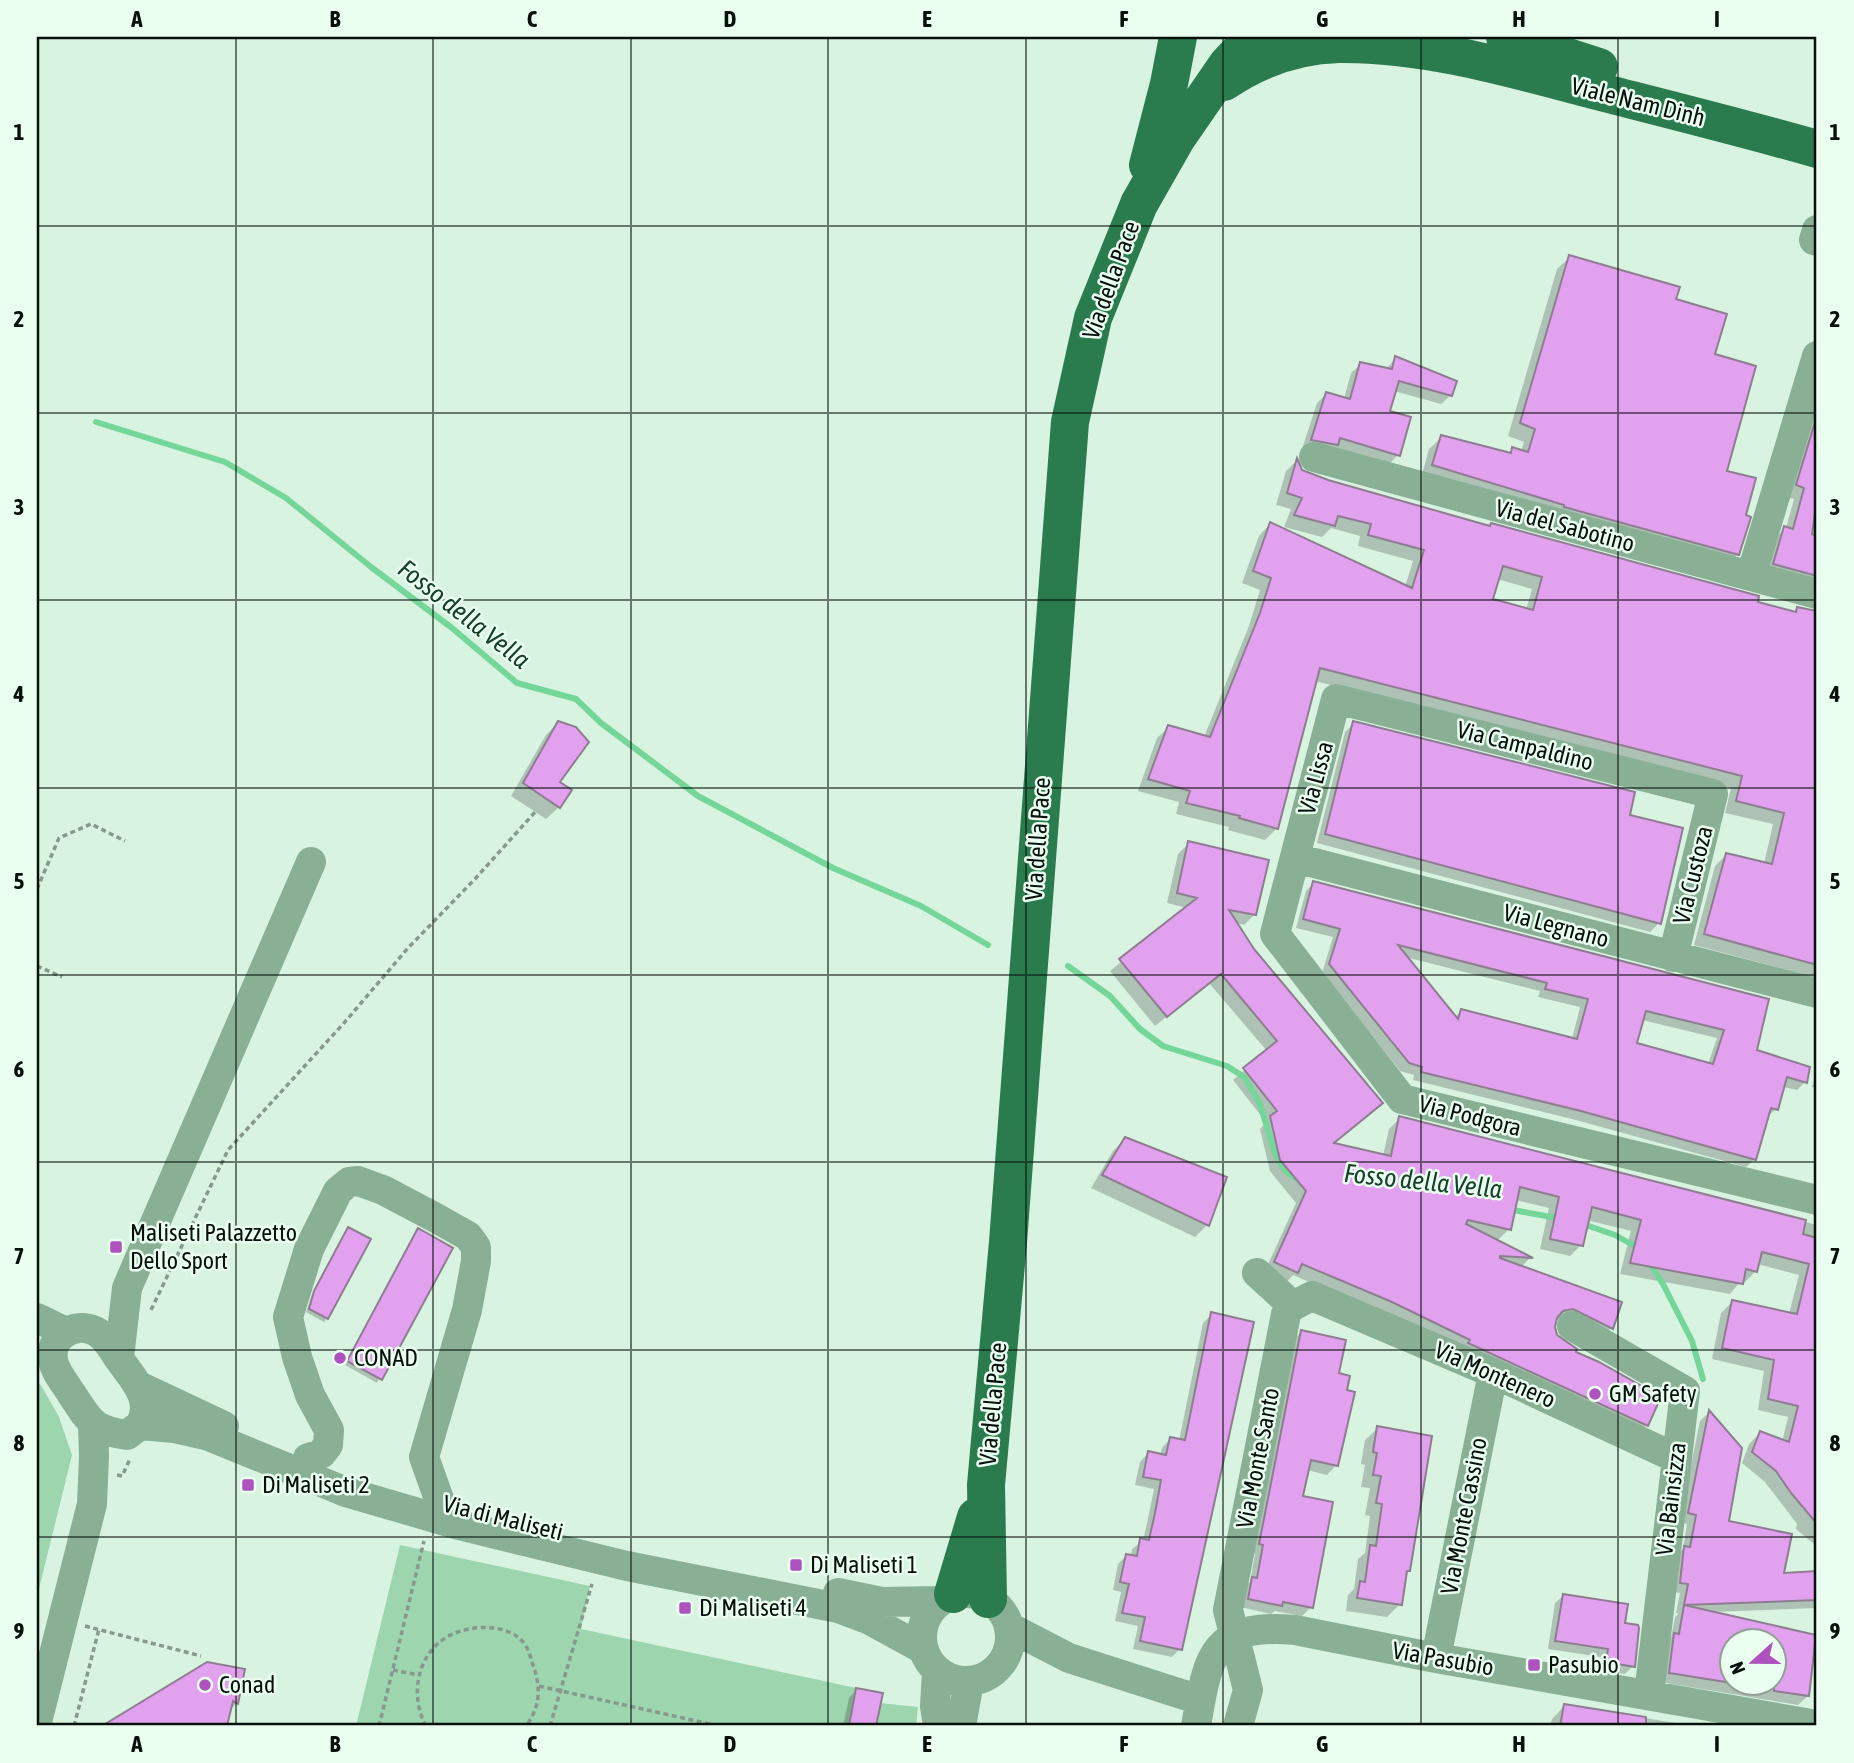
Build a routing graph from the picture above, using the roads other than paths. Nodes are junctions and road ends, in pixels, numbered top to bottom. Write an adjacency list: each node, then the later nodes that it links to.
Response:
1 (1178, 37): 10 (main road)
2 (1253, 37): 6 (main road)
3 (1421, 37): 5 (main road)
4 (1505, 37): 7 (main road, Viale Nam Dinh)
5 (1458, 57): 6 (main road); 7 (main road, Viale Nam Dinh)
6 (1205, 95): 10 (main road)
7 (1771, 123): 8 (main road, Viale Nam Dinh); 9 (main road, Viale Nam Dinh)
8 (1817, 125)
9 (1817, 149)
10 (1139, 204): 40 (main road, Via della Pace)
11 (1817, 230): 12 (street)
12 (1817, 241)
13 (1817, 355): 15 (street)
14 (1314, 457): 15 (street, Via del Sabotino)
15 (1751, 576): 16 (street, Via del Sabotino)
16 (1817, 594)
17 (1336, 699): 18 (street, Via Campaldino); 19 (street, Via Lissa)
18 (1713, 794): 21 (street, Via Custoza)
19 (1295, 858): 21 (street, Via Legnano); 23 (street, Via Podgora)
20 (311, 862): 25 (street)
21 (1673, 957): 22 (street, Via Legnano)
22 (1817, 993)
23 (1817, 1200)
24 (1257, 1273): 26 (street, Via Montenero)
25 (127, 1289): 29 (street); 31 (street)
26 (1303, 1301): 32 (street, Via Montenero); 42 (street, Via Monte Santo)
27 (37, 1318): 29 (street, Via di Maliseti)
28 (1572, 1326): 37 (street, Via Bainsizza)
29 (77, 1330): 30 (street); 31 (street, Via di Maliseti)
30 (45, 1357): 34 (street)
31 (119, 1359): 33 (street, Via di Maliseti)
32 (1493, 1373): 37 (street, Via Montenero); 44 (street, Via Monte Cassino)
33 (139, 1386): 35 (street, Via di Maliseti); 36 (street, Via di Maliseti)
34 (93, 1424): 35 (street, Via di Maliseti); 39 (street)
35 (134, 1430): 39 (street); 41 (street, Via di Maliseti)
36 (308, 1458): 38 (street, Via di Maliseti); 38 (street)
37 (1676, 1458): 48 (street, Via Bainsizza)
38 (440, 1503): 41 (street, Via di Maliseti)
39 (92, 1504): 50 (street)
40 (972, 1605): 41 (street); 43 (street); 45 (street); 46 (street)
41 (882, 1614): 45 (street)
42 (1234, 1634): 44 (street, Via Pasubio); 49 (street); 54 (street, Via Monte Santo)
43 (1069, 1658): 46 (street); 49 (street)
44 (1436, 1658): 48 (street, Via Pasubio)
45 (930, 1661): 47 (street); 52 (street)
46 (1003, 1661): 47 (street)
47 (970, 1682): 53 (street)
48 (1649, 1694): 51 (street, Via Pasubio)
49 (1198, 1713)
50 (37, 1722)
51 (1817, 1725)
52 (938, 1726)
53 (961, 1726)
54 (1238, 1726)

